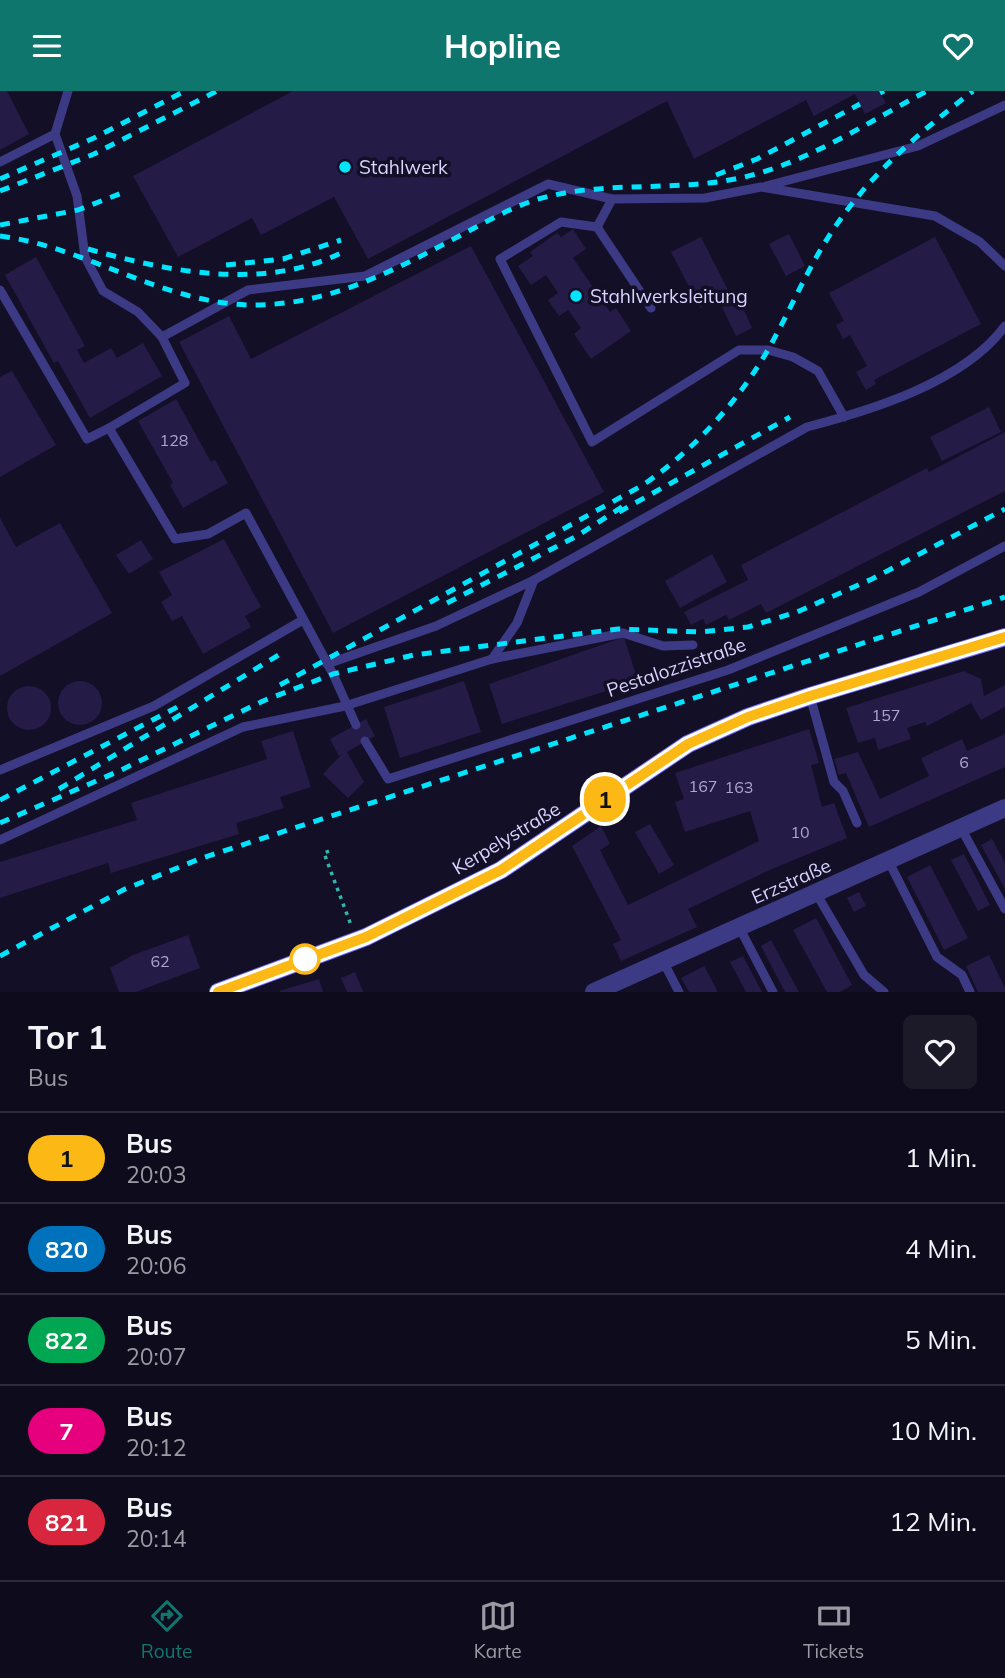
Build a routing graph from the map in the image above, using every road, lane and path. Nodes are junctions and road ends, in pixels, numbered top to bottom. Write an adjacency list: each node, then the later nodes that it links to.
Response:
1 (68, 91): 3 (lane)
2 (1005, 105): 5 (lane)
3 (55, 134): 4 (lane); 12 (lane)
4 (0, 162)
5 (761, 187): 6 (lane); 8 (lane)
6 (612, 199): 7 (lane); 12 (lane)
7 (597, 227): 10 (lane); 13 (lane)
8 (1005, 266)
9 (0, 290): 14 (lane)
10 (651, 308)
11 (1005, 326): 13 (lane)
12 (162, 337): 14 (lane)
13 (844, 417): 16 (lane)
14 (109, 428): 17 (lane)
15 (1005, 546): 25 (lane, Pestalozzistraße)
16 (534, 580): 20 (lane); 21 (lane)
17 (303, 620): 21 (lane); 26 (lane)
18 (1005, 637): 22 (main road, Kerpelystraße)
19 (693, 645): 20 (lane)
20 (492, 659): 23 (lane)
21 (327, 664): 23 (lane)
22 (810, 696): 28 (lane); 36 (main road, Kerpelystraße)
23 (345, 706): 24 (lane); 30 (lane)
24 (356, 725)
25 (365, 741)
26 (0, 769)
27 (1005, 808): 29 (street, Erzstraße)
28 (857, 823)
29 (961, 828): 32 (street, Erzstraße); 34 (lane)
30 (0, 840)
31 (328, 851): 36 (path)
32 (888, 860): 33 (street, Erzstraße); 43 (lane)
33 (816, 893): 35 (street, Erzstraße); 42 (lane)
34 (1005, 909)
35 (738, 927): 37 (street, Erzstraße); 41 (lane)
36 (340, 946): 38 (main road, Kerpelystraße)
37 (663, 961): 39 (street, Erzstraße); 40 (lane)
38 (218, 992)
39 (596, 992)
40 (679, 992)
41 (774, 992)
42 (884, 992)
43 (970, 992)

